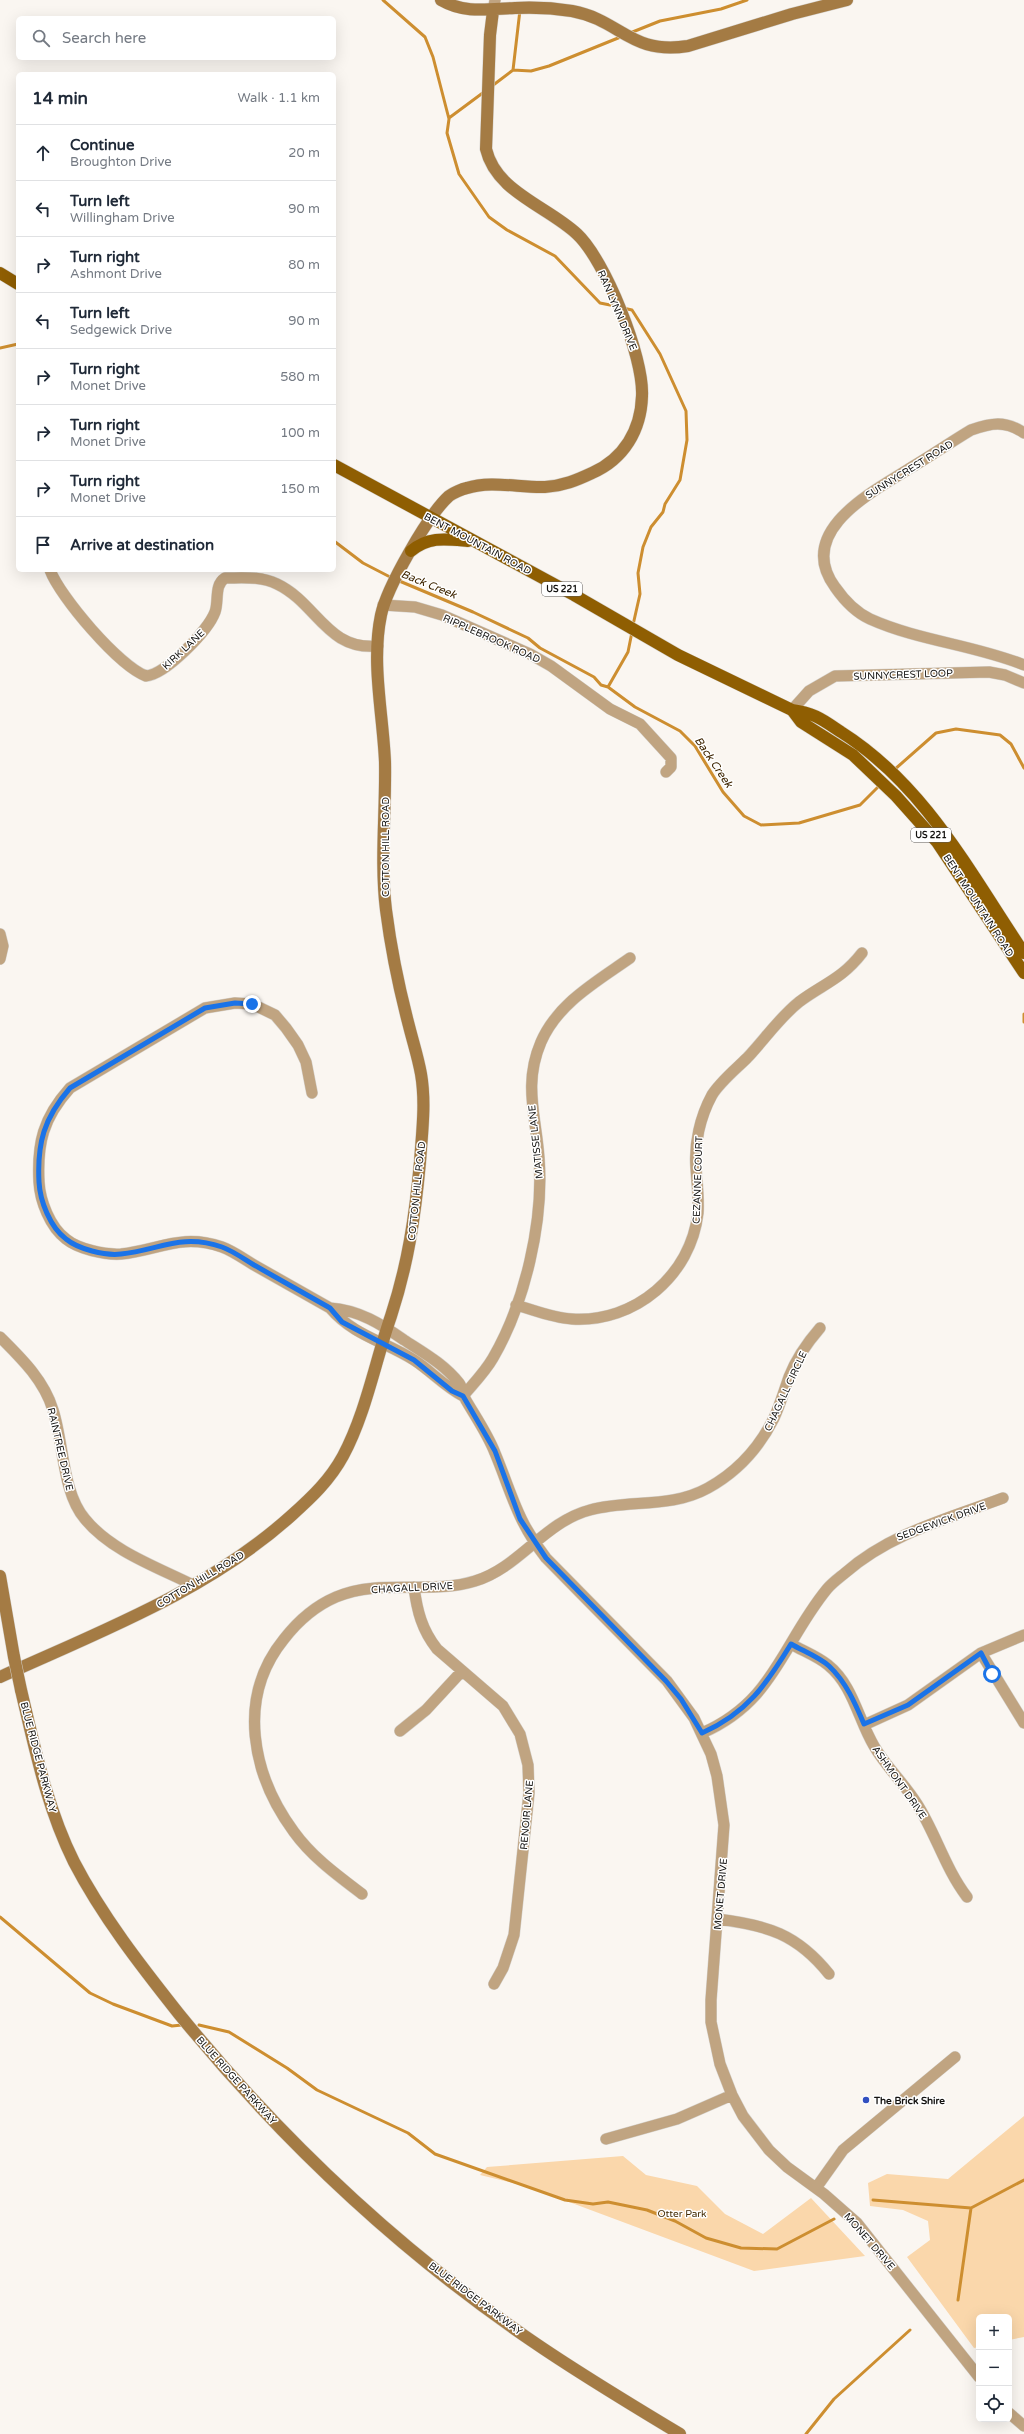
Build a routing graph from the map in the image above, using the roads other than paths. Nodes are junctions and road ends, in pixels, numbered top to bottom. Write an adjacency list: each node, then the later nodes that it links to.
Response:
1 (441, 0): 3 (street)
2 (847, 0): 3 (street)
3 (494, 5): 8 (street, RAN LYNN DRIVE)
4 (0, 273): 5 (main road)
5 (16, 283)
6 (1024, 433): 14 (street, SUNNYCREST ROAD)
7 (336, 466): 8 (main road, BENT MOUNTAIN ROAD / US 221)
8 (432, 519): 9 (main road, BENT MOUNTAIN ROAD / US 221); 10 (street, COTTON HILL ROAD)
9 (475, 542): 10 (main road); 16 (main road, BENT MOUNTAIN ROAD / US 221)
10 (411, 551): 12 (street, COTTON HILL ROAD)
11 (51, 572): 13 (street, KIRK LANE)
12 (383, 605): 13 (street, COTTON HILL ROAD); 17 (street, RIPPLEBROOK ROAD)
13 (378, 646): 27 (street, COTTON HILL ROAD)
14 (1024, 665)
15 (1024, 683): 16 (street, SUNNYCREST LOOP)
16 (792, 710): 20 (main road, BENT MOUNTAIN ROAD / US 221); 23 (main road, BENT MOUNTAIN ROAD / US 221)
17 (666, 772)
18 (0, 934): 22 (street)
19 (862, 953): 25 (street, CEZANNE COURT)
20 (1024, 953)
21 (630, 958): 25 (street, MATISSE LANE)
22 (0, 959)
23 (1024, 973)
24 (312, 1093): 26 (street, MONET DRIVE)
25 (516, 1305): 31 (street, MATISSE LANE)
26 (330, 1308): 27 (street, MONET DRIVE); 30 (street, MONET DRIVE)
27 (387, 1327): 30 (street, COTTON HILL ROAD); 31 (street, MONET DRIVE)
28 (820, 1328): 33 (street, CHAGALL CIRCLE)
29 (0, 1337): 35 (street, RAINTREE DRIVE)
30 (382, 1345): 31 (street, MONET DRIVE); 35 (street, COTTON HILL ROAD)
31 (463, 1396): 33 (street, MONET DRIVE)
32 (1003, 1498): 38 (street, SEDGEWICK DRIVE)
33 (533, 1542): 36 (street, CHAGALL DRIVE); 45 (street, MONET DRIVE)
34 (0, 1576): 58 (street, BLUE RIDGE PARKWAY, bridge)
35 (193, 1585): 41 (street, COTTON HILL ROAD)
36 (414, 1587): 40 (street, RENOIR LANE); 46 (street, CHAGALL DRIVE)
37 (1024, 1635): 39 (street)
38 (791, 1644): 43 (street, ASHMONT DRIVE); 45 (street, SEDGEWICK DRIVE)
39 (981, 1653): 42 (street); 43 (street)
40 (462, 1671): 44 (street); 50 (street, RENOIR LANE)
41 (0, 1677)
42 (1024, 1723)
43 (864, 1724): 47 (street, ASHMONT DRIVE)
44 (400, 1731)
45 (702, 1733): 48 (street, MONET DRIVE)
46 (362, 1894)
47 (967, 1897)
48 (717, 1919): 49 (street); 52 (street, MONET DRIVE)
49 (829, 1974)
50 (494, 1984)
51 (955, 2057): 54 (street)
52 (732, 2094): 53 (street); 54 (street, MONET DRIVE)
53 (606, 2138)
54 (816, 2188): 55 (street, MONET DRIVE)
55 (976, 2374)
56 (1012, 2416): 57 (street)
57 (1024, 2426)
58 (680, 2434)

